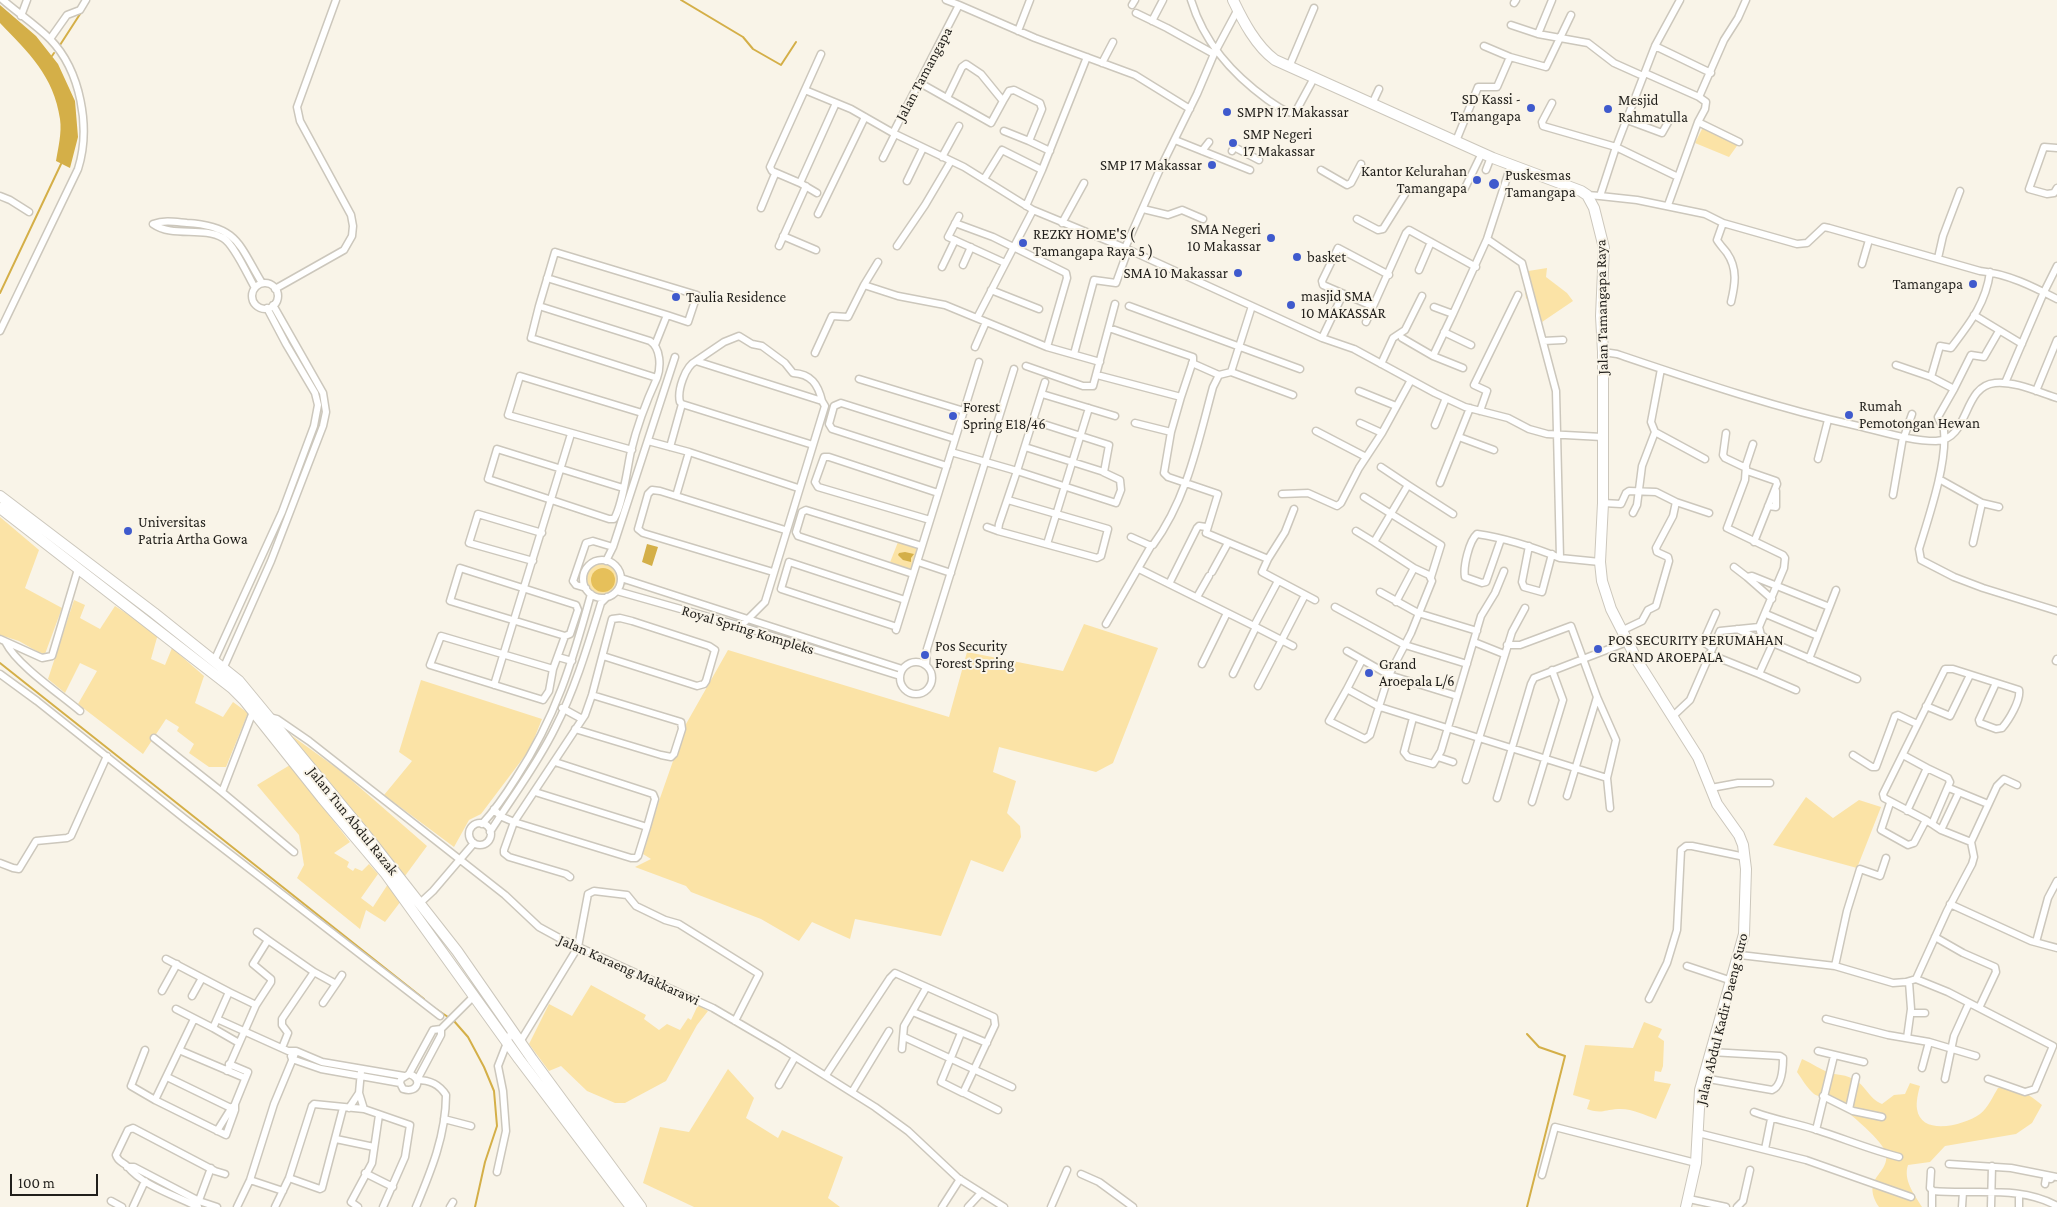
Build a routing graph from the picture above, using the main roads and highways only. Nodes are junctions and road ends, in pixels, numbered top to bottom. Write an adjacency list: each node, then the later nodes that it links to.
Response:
1 (1236, 5): 6 (main road, Jalan Tamangapa Raya)
2 (0, 496): 4 (main road, Jalan Tun Abdul Razak)
3 (0, 508): 4 (main road, Jalan Tun Abdul Razak)
4 (255, 707): 5 (main road, Jalan Tun Abdul Razak)
5 (264, 719): 8 (main road, Jalan Tun Abdul Razak); 9 (main road, Jalan Tun Abdul Razak)
6 (1709, 784): 7 (main road, Jalan Abdul Kadir Daeng Suro)
7 (1688, 1203)
8 (631, 1207)
9 (641, 1207)

